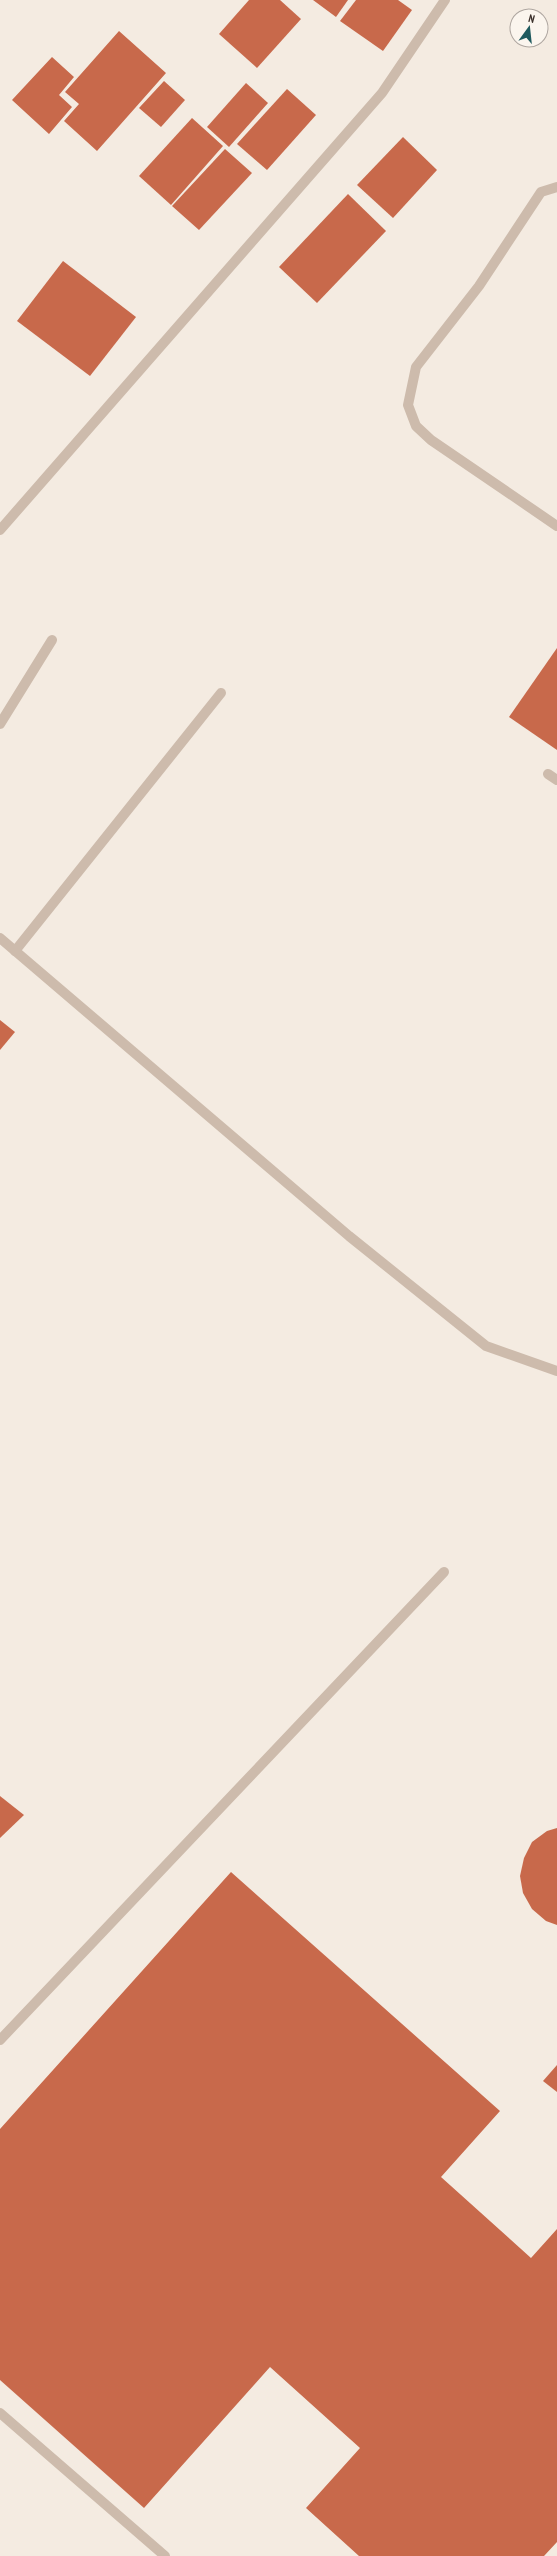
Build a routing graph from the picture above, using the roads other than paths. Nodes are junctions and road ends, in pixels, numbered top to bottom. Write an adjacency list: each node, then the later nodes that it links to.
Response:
1 (445, 0): 4 (street)
2 (557, 188): 3 (street)
3 (557, 526)
4 (0, 530)
5 (52, 640): 7 (street)
6 (221, 692): 9 (street)
7 (0, 724)
8 (0, 938): 9 (street)
9 (15, 951): 10 (street)
10 (557, 1371)
11 (444, 1572): 12 (street)
12 (0, 2040)
13 (0, 2413): 14 (street)
14 (166, 2556)

